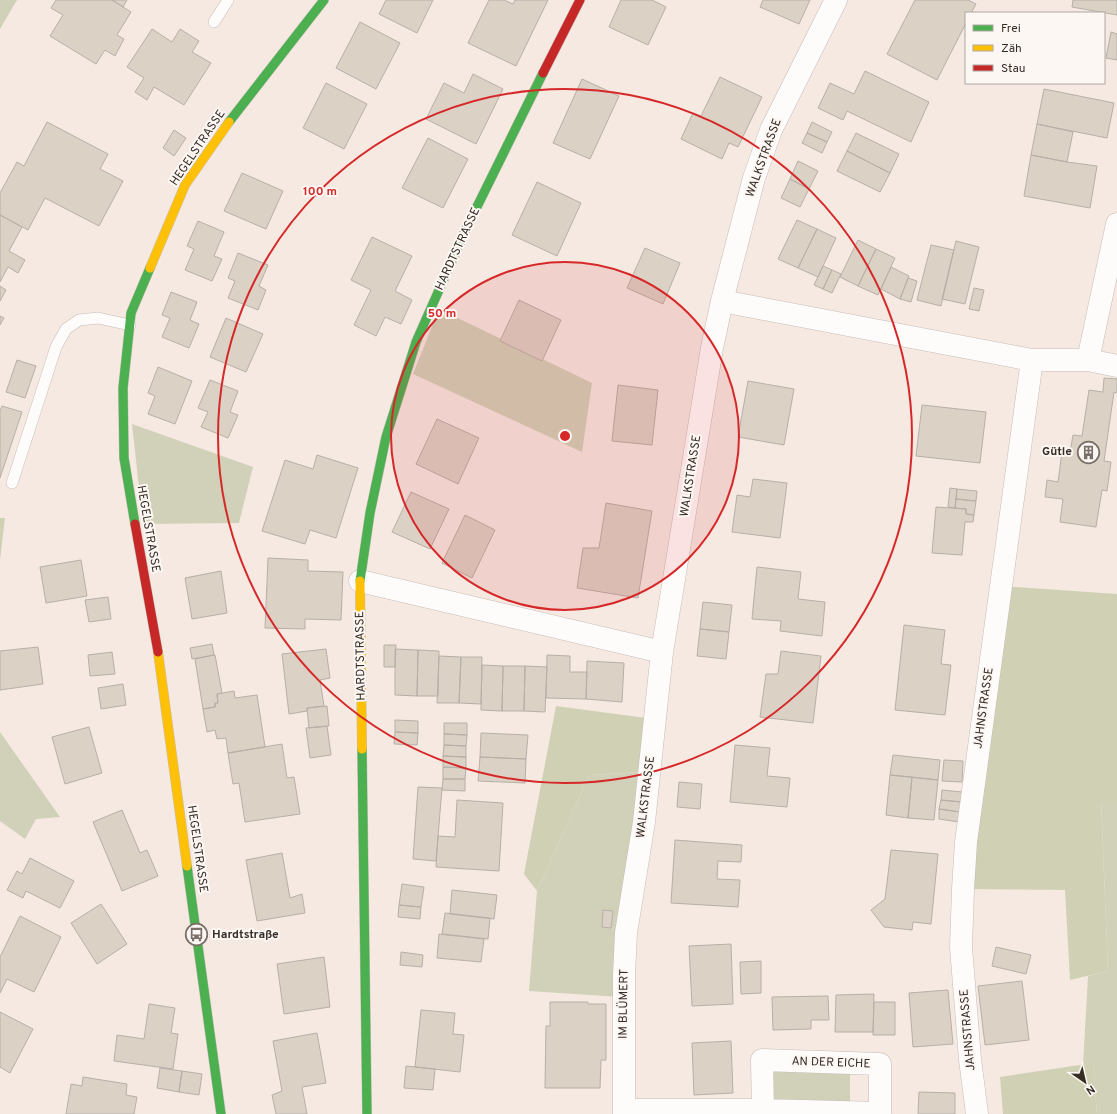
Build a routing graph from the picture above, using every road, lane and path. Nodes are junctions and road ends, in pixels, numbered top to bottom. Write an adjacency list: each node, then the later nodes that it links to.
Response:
1 (228, 0): 5 (lane)
2 (324, 0): 8 (street, HEGELSTRASSE)
3 (580, 0): 13 (street, HARDTSTRASSE)
4 (836, 0): 7 (street, WALKSTRASSE)
5 (214, 22)
6 (1117, 224): 10 (street)
7 (722, 301): 9 (street); 14 (street, WALKSTRASSE)
8 (130, 324): 12 (lane); 18 (street, HEGELSTRASSE)
9 (1032, 360): 10 (street); 20 (street, JAHNSTRASSE)
10 (1088, 360): 11 (street)
11 (1117, 366)
12 (12, 483)
13 (360, 581): 14 (street); 19 (street, HARDTSTRASSE)
14 (662, 652): 15 (street, WALKSTRASSE)
15 (632, 894): 17 (street, IM BLÜMERT)
16 (763, 1110): 16 (street, AN DER EICHE); 17 (street, AN DER EICHE)
17 (624, 1112)
18 (221, 1114)
19 (367, 1114)
20 (976, 1114)

